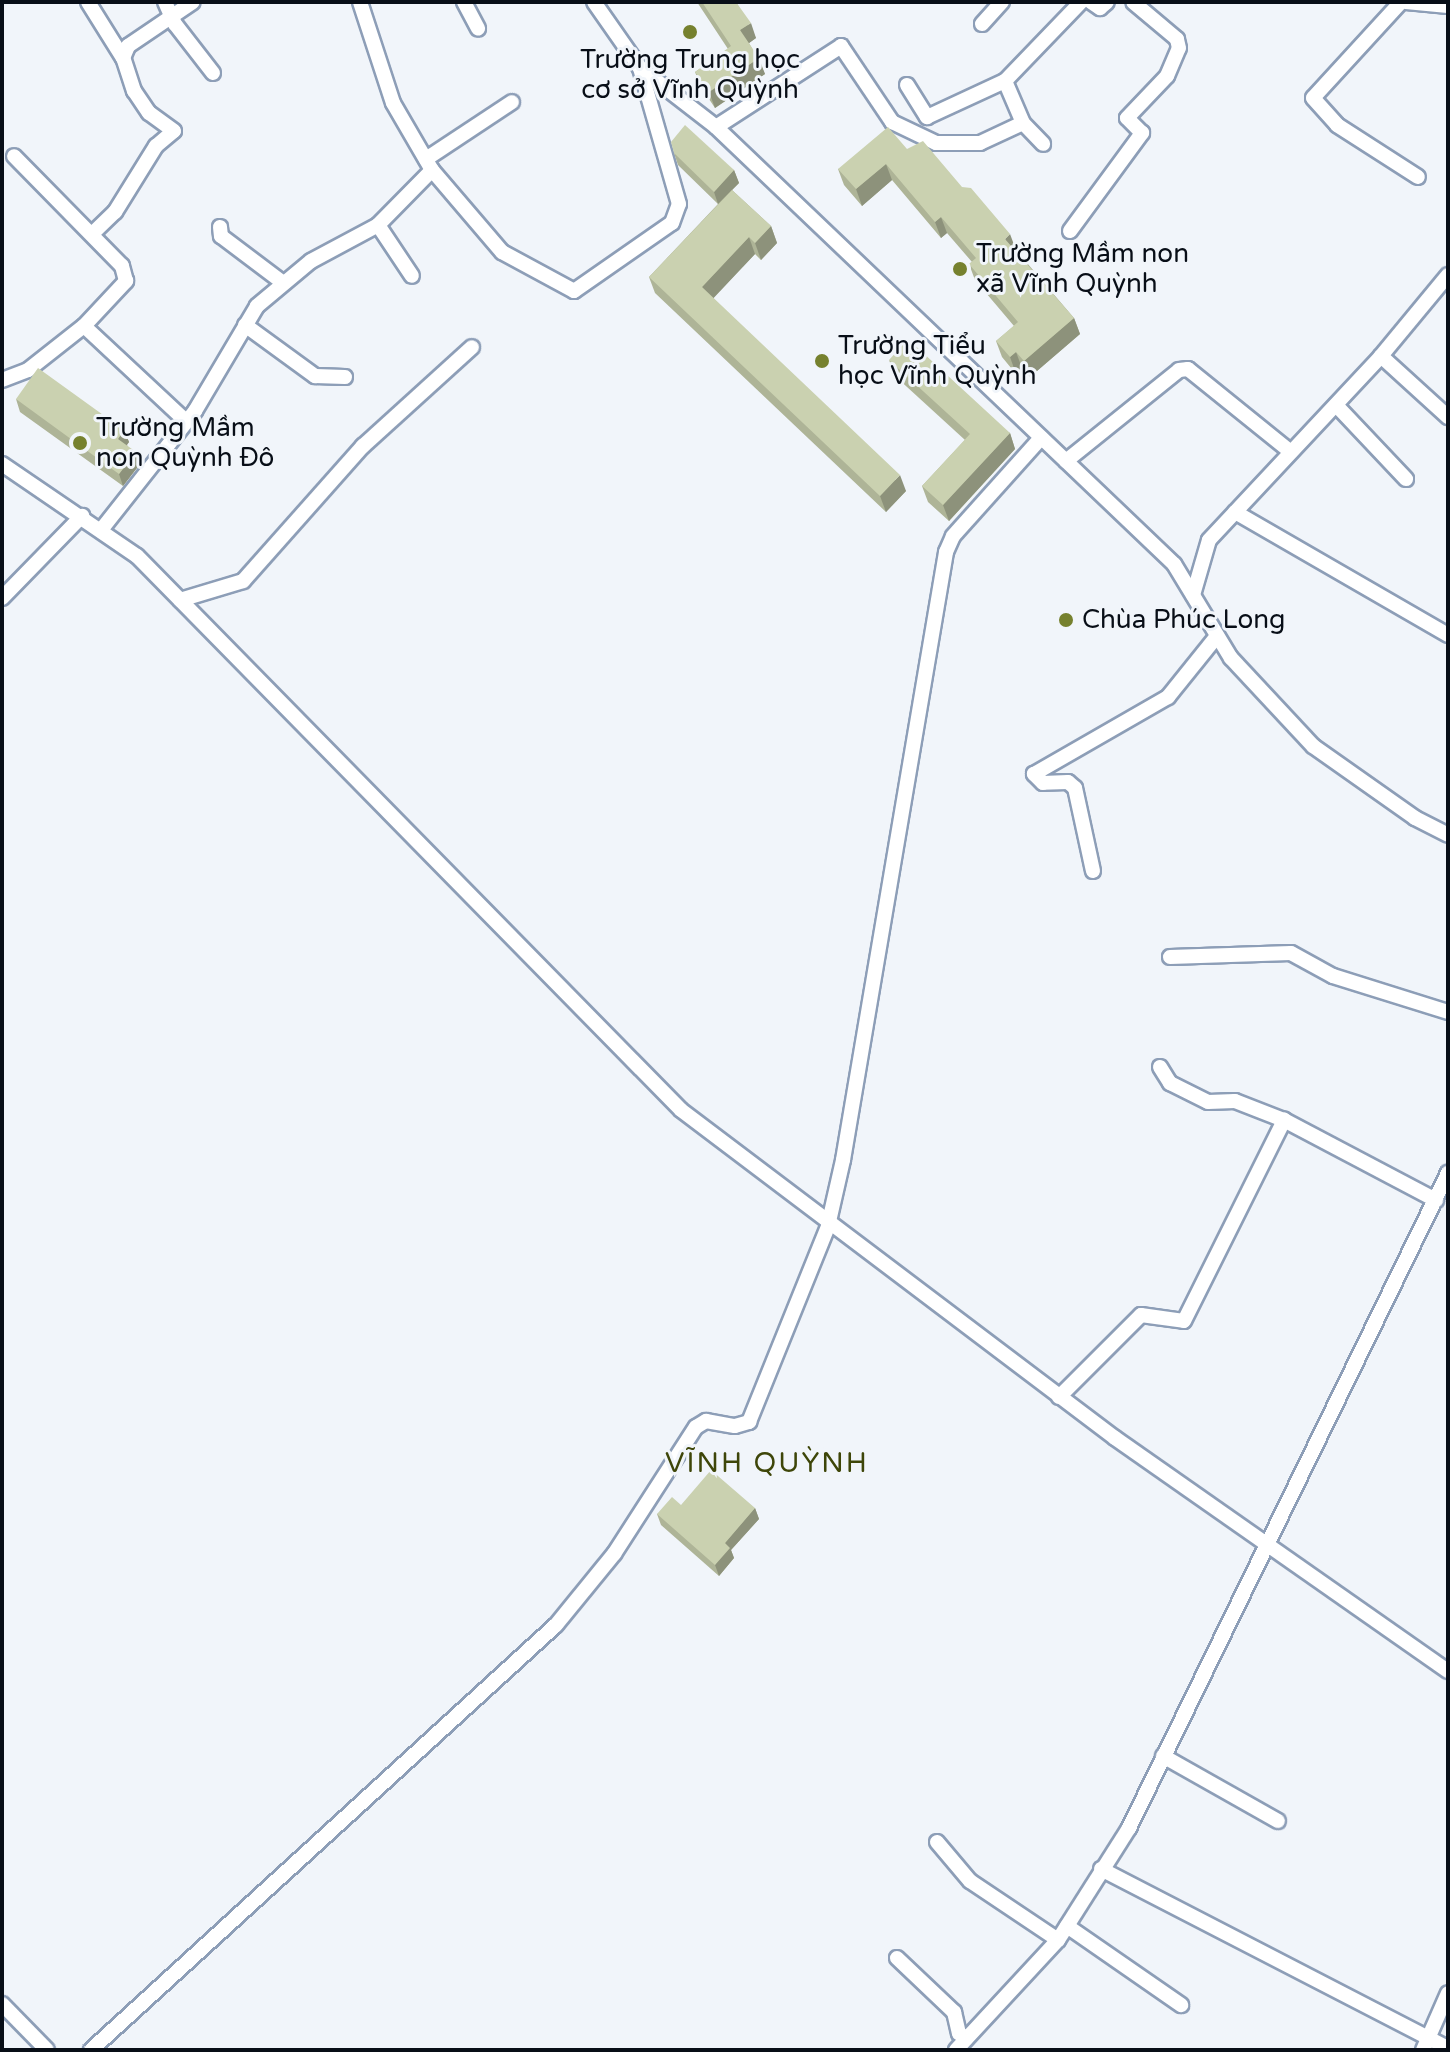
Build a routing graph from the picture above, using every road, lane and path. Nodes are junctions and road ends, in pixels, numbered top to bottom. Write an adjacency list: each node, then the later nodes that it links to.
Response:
1 (88, 2): 17 (street)
2 (193, 2): 14 (street)
3 (360, 2): 27 (street)
4 (464, 2): 16 (street)
5 (594, 2): 18 (street)
6 (1002, 2): 15 (street)
7 (1081, 2): 20 (street)
8 (1091, 2): 9 (street)
9 (1107, 2)
10 (1133, 2): 31 (street)
11 (1403, 2): 12 (street); 28 (street)
12 (1434, 5): 13 (street)
13 (1448, 6)
14 (167, 8): 17 (street); 19 (street)
15 (982, 24)
16 (478, 28)
17 (123, 58): 32 (street)
18 (640, 68): 24 (street); 27 (street)
19 (213, 73)
20 (1005, 81): 21 (street); 23 (street)
21 (907, 85)
22 (512, 102): 27 (street)
23 (1023, 123): 24 (street); 25 (street)
24 (716, 127): 45 (street)
25 (1043, 144)
26 (14, 156): 32 (street)
27 (429, 164): 29 (street)
28 (1418, 177)
29 (378, 225): 34 (street); 35 (street)
30 (220, 227): 35 (street)
31 (1070, 231)
32 (92, 234): 37 (street)
33 (1448, 275): 39 (street)
34 (412, 276)
35 (282, 282): 36 (street)
36 (245, 325): 40 (street); 44 (street)
37 (84, 326): 41 (street); 44 (street)
38 (472, 347): 55 (street)
39 (1381, 356): 42 (street); 43 (street)
40 (345, 377)
41 (2, 380)
42 (1336, 405): 46 (street); 49 (street)
43 (1448, 417)
44 (186, 421): 52 (street)
45 (1041, 438): 47 (street); 66 (street)
46 (1291, 452): 47 (street); 50 (street)
47 (1066, 461): 53 (street)
48 (5, 471): 51 (street)
49 (1406, 479)
50 (1235, 512): 53 (street); 56 (street)
51 (82, 516): 52 (street); 54 (street)
52 (101, 530): 55 (street)
53 (1193, 595): 57 (street)
54 (2, 598)
55 (180, 600): 66 (street)
56 (1448, 635)
57 (1217, 636): 58 (street); 59 (street)
58 (1448, 835)
59 (1093, 871)
60 (1170, 957): 61 (street)
61 (1448, 1012)
62 (1160, 1067): 63 (street)
63 (1284, 1120): 65 (street); 67 (street)
64 (1448, 1173): 65 (street)
65 (1436, 1200): 68 (street)
66 (828, 1226): 67 (street); 84 (street)
67 (1059, 1397): 68 (street)
68 (1265, 1542): 69 (street); 70 (street)
69 (1448, 1671)
70 (1163, 1756): 71 (street); 73 (street)
71 (1278, 1821)
72 (937, 1842): 75 (street)
73 (1101, 1869): 74 (street); 80 (street)
74 (1067, 1926): 75 (street); 79 (street)
75 (1058, 1940): 81 (street)
76 (897, 1958): 81 (street)
77 (1448, 1993): 80 (street)
78 (2, 2004): 83 (street)
79 (1181, 2005)
80 (1425, 2044): 82 (street)
81 (961, 2045)
82 (1448, 2048)
83 (47, 2050)
84 (91, 2050)

